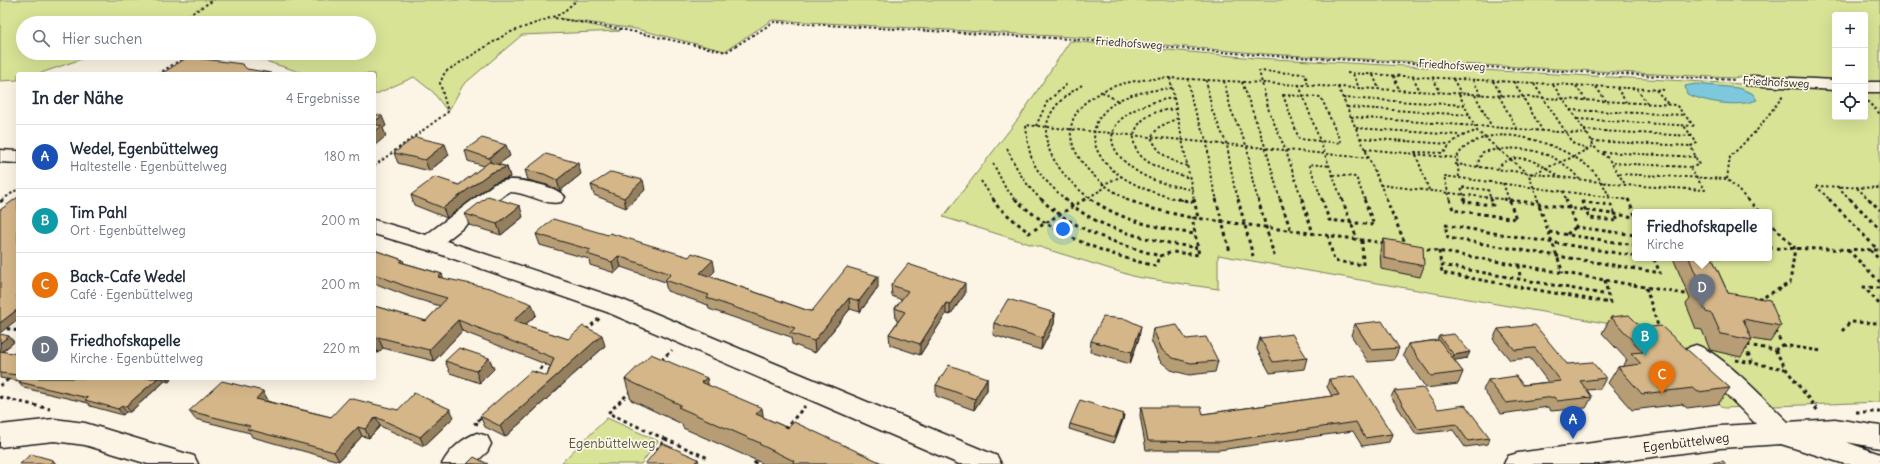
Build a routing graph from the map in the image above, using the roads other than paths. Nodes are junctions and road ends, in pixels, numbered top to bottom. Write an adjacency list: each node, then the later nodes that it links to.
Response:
1 (1752, 81): 2 (street, Friedhofsweg)
2 (1832, 85)
3 (1868, 87): 4 (street)
4 (1880, 87)
5 (0, 156): 6 (street)
6 (16, 157)
7 (554, 198): 9 (street)
8 (376, 228): 9 (street)
9 (429, 243): 15 (street)
10 (1696, 354): 11 (street)
11 (1783, 434): 13 (street, Egenbüttelweg); 18 (street, Egenbüttelweg); 19 (street, Egenbüttelweg)
12 (0, 436): 16 (street)
13 (1880, 437)
14 (477, 444): 17 (street)
15 (969, 461)
16 (184, 464)
17 (456, 464)
18 (1518, 464)
19 (1874, 464)

